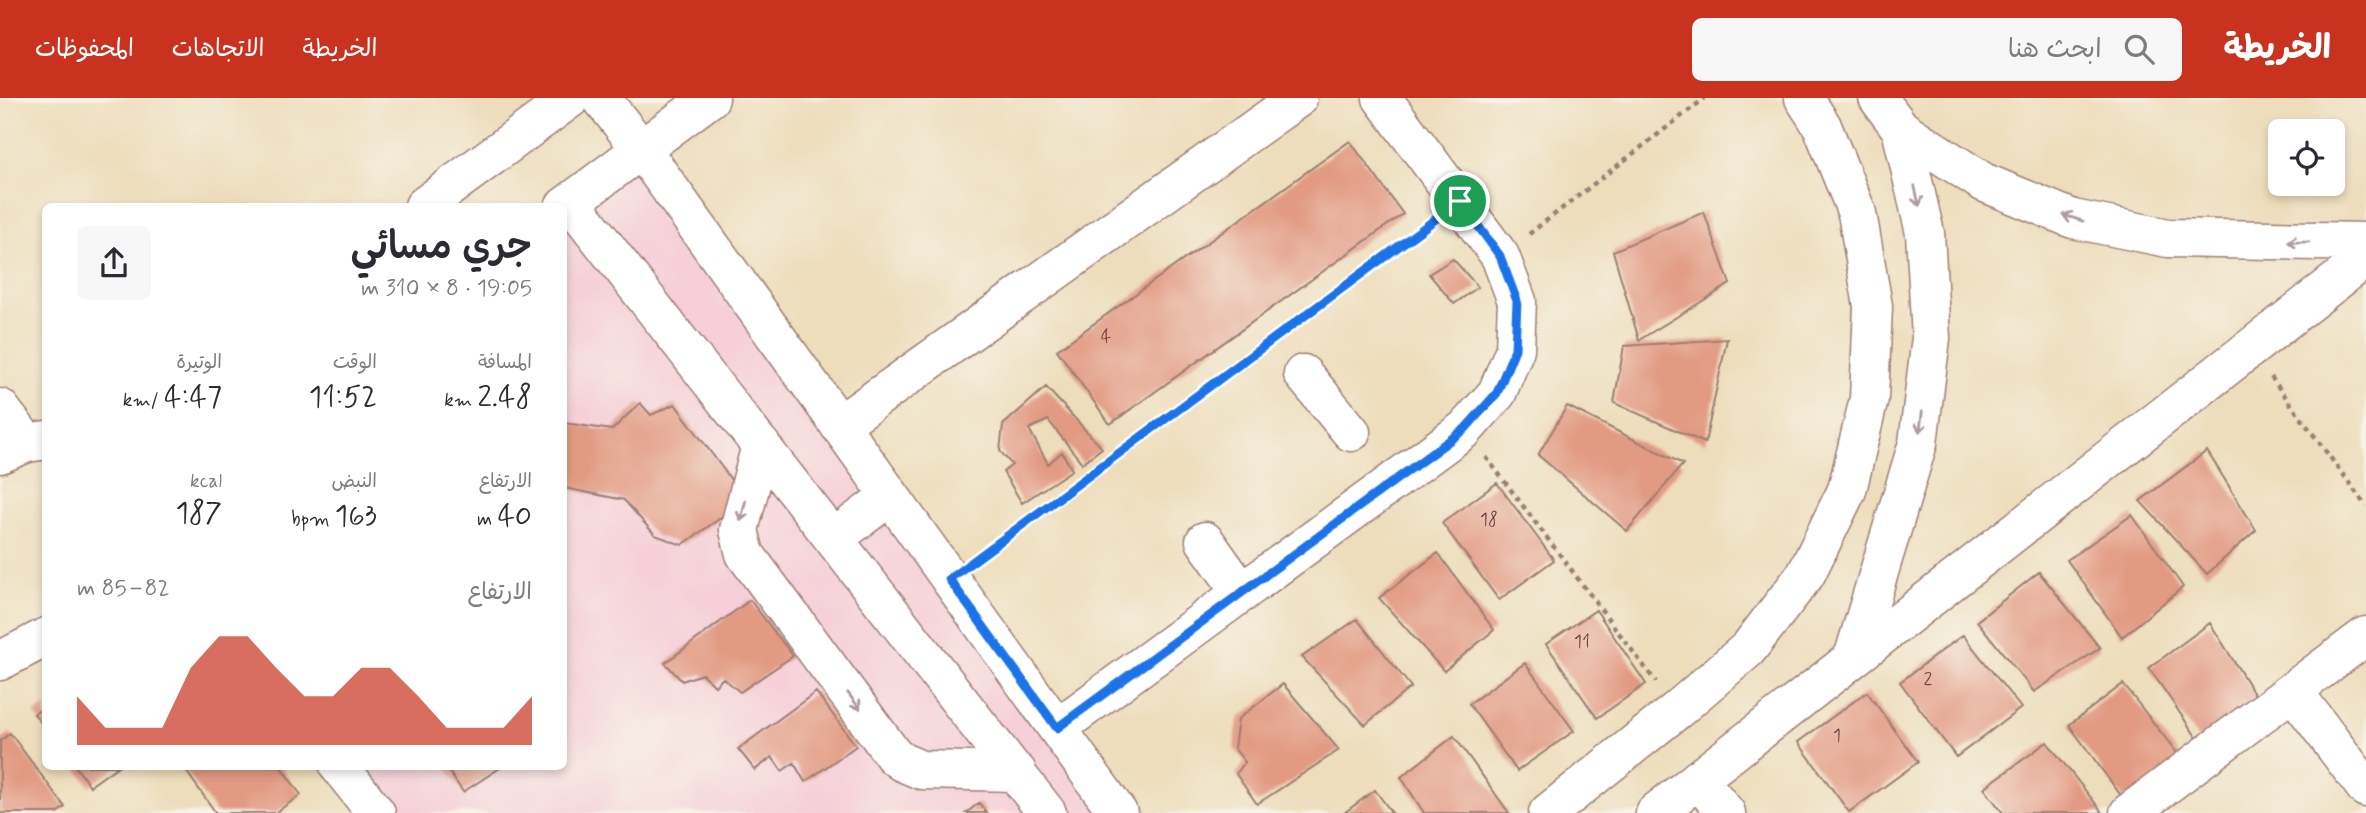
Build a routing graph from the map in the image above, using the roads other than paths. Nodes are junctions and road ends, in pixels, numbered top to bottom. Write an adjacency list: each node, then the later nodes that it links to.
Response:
1 (571, 98): 10 (street)
2 (601, 98): 9 (street)
3 (710, 98): 9 (street)
4 (1298, 98): 16 (street)
5 (1382, 98): 23 (street)
6 (1804, 98): 37 (street)
7 (1878, 98): 8 (street)
8 (1901, 129): 12 (street, one-way to 8); 26 (street, one-way to 26)
9 (642, 150): 11 (street); 16 (street)
10 (428, 203)
11 (567, 204): 19 (street)
12 (2366, 242)
13 (2366, 258): 26 (street)
14 (1303, 374): 17 (street)
15 (0, 408): 18 (street)
16 (839, 425): 20 (street)
17 (1350, 432)
18 (24, 445)
19 (761, 445): 21 (street); 31 (street, one-way to 31)
20 (890, 496): 21 (street); 29 (street)
21 (834, 538): 31 (street)
22 (1205, 541): 23 (street)
23 (1242, 593): 29 (street)
24 (2366, 636): 28 (street)
25 (42, 639): 27 (street)
26 (1853, 658): 32 (street)
27 (0, 660)
28 (2293, 691): 33 (street); 40 (street)
29 (1057, 728): 36 (street)
30 (342, 770): 34 (street)
31 (1017, 772): 35 (street)
32 (1698, 779): 38 (street); 39 (street)
33 (2366, 788)
34 (376, 813)
35 (1047, 813)
36 (1118, 813)
37 (1548, 813)
38 (1655, 813)
39 (1726, 813)
40 (2129, 813)

